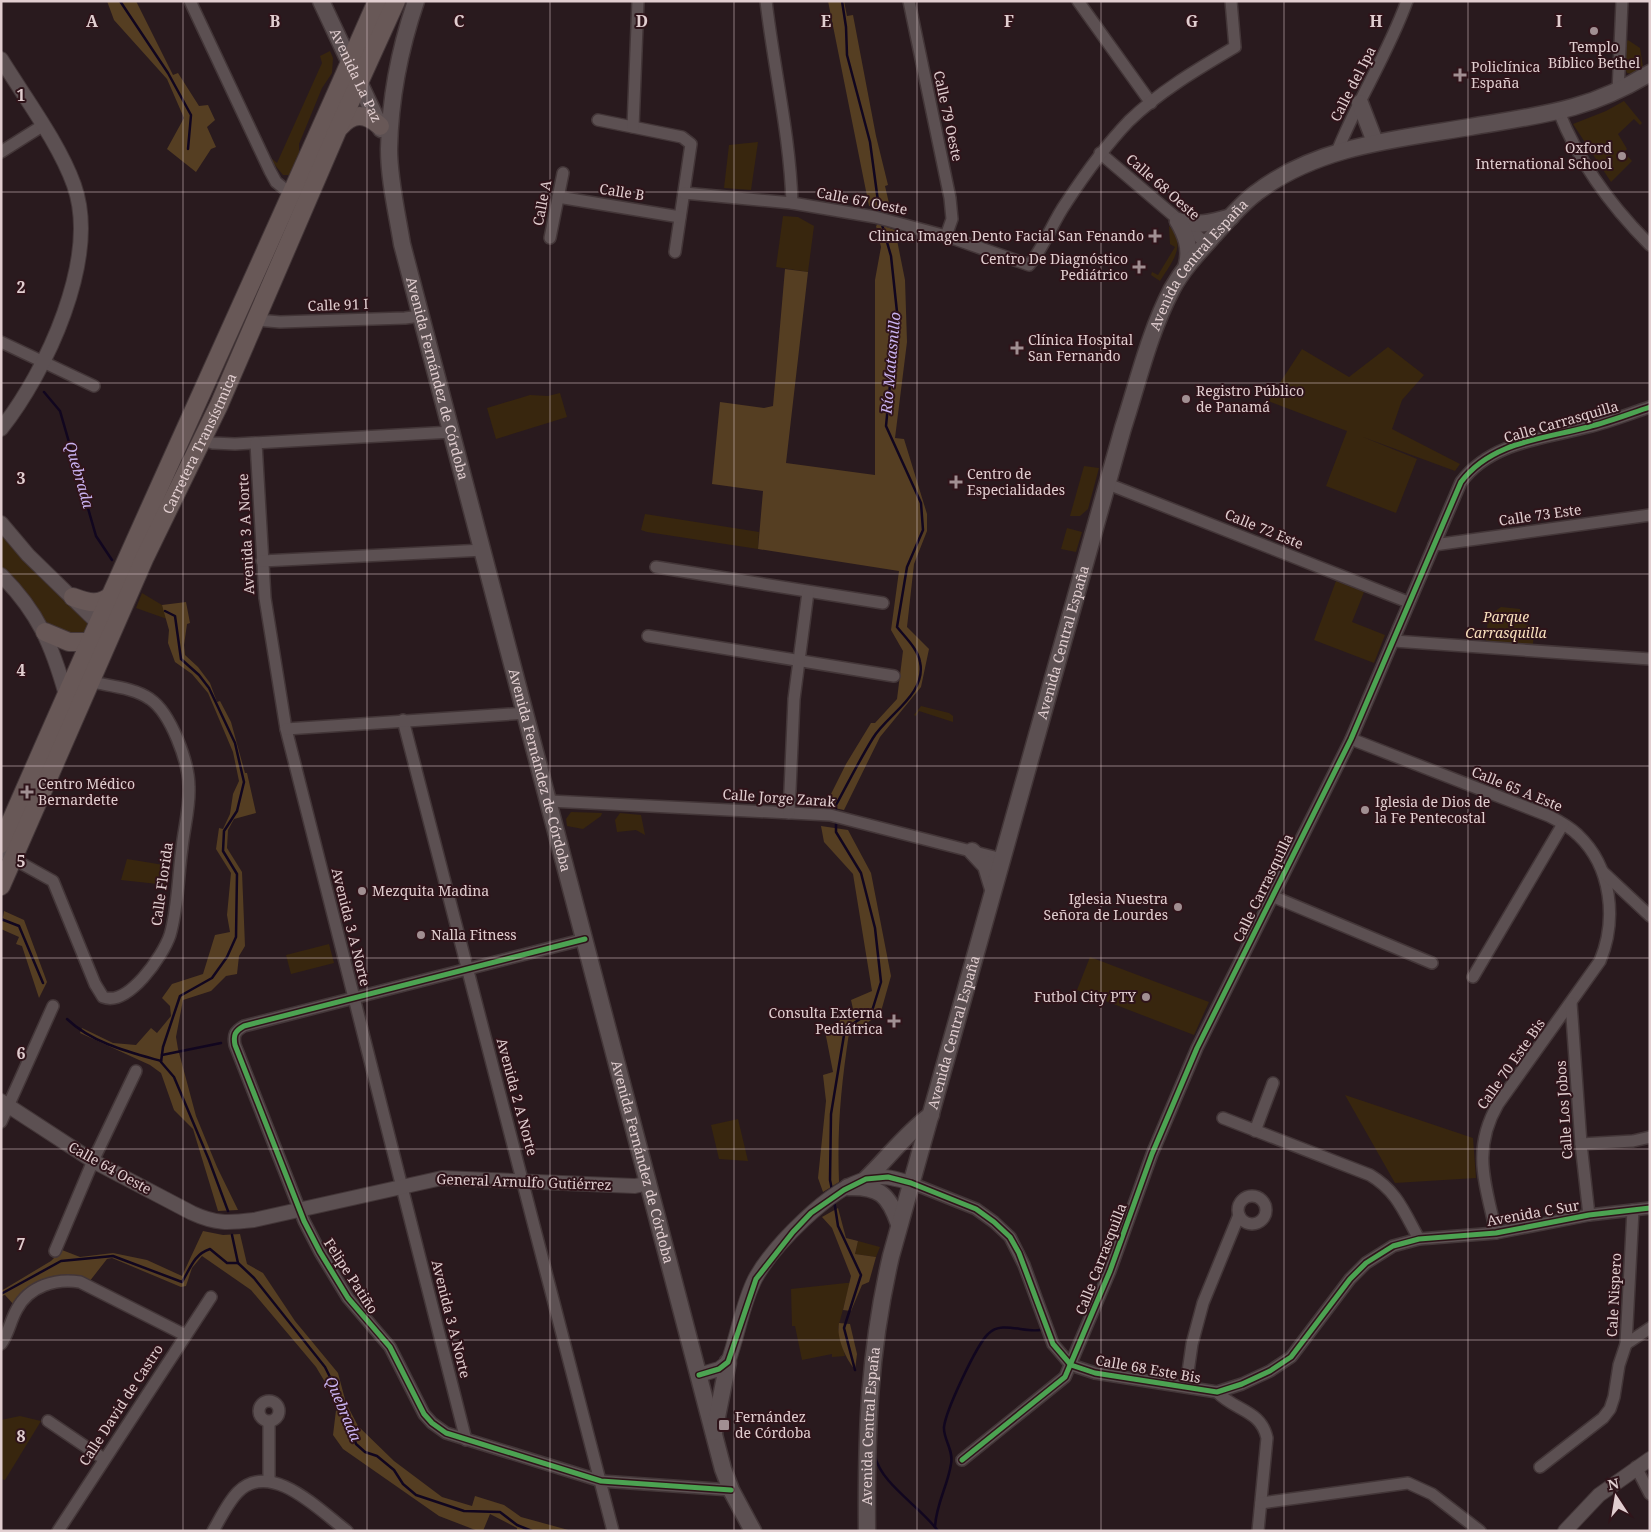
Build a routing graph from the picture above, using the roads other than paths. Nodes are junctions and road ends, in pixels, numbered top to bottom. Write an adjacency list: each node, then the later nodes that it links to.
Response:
1 (190, 1): 33 (street)
2 (321, 1): 14 (main road, Avenida La Paz)
3 (377, 1): 14 (main road, Carretera Transístmica)
4 (396, 1): 16 (main road, Carretera Transístmica)
5 (416, 1): 27 (main road, Avenida Fernández de Córdoba)
6 (638, 1): 24 (street)
7 (766, 1): 35 (street)
8 (909, 1): 39 (street, Calle 79 Oeste)
9 (1078, 1): 18 (street)
10 (1231, 1): 18 (street)
11 (1407, 1): 19 (street, Calle del Ipa)
12 (1622, 1): 17 (street)
13 (1, 60): 22 (street)
14 (350, 63): 16 (main road, Avenida La Paz); 33 (main road, Carretera Transístmica)
15 (1650, 73): 17 (main road, Avenida Central España)
16 (360, 81): 23 (main road, Avenida La Paz); 25 (main road, Carretera Transístmica)
17 (1618, 92): 20 (main road, Avenida Central España)
18 (1151, 103): 30 (street)
19 (1360, 103): 26 (main road); 29 (street, Calle del Ipa)
20 (1559, 112): 26 (main road, Avenida Central España); 42 (street)
21 (598, 120): 24 (street)
22 (42, 126): 28 (street); 48 (street)
23 (380, 126): 25 (main road); 27 (main road, Avenida La Paz)
24 (633, 127): 32 (street)
25 (338, 129): 46 (main road, Carretera Transístmica)
26 (1375, 142): 29 (main road, Avenida Central España)
27 (389, 150): 45 (main road, Avenida Fernández de Córdoba)
28 (1, 152)
29 (1337, 152): 37 (main road, Avenida Central España)
30 (1100, 153): 38 (street, Calle 68 Oeste); 39 (street, Calle 67 Oeste)
31 (562, 173): 34 (street, Calle A)
32 (684, 193): 35 (street, Calle 67 Oeste); 36 (street)
33 (292, 195): 66 (main road, Carretera Transístmica)
34 (558, 197): 36 (street, Calle B); 40 (street, Calle A)
35 (792, 203): 39 (street, Calle 67 Oeste)
36 (680, 217): 43 (street)
37 (1231, 217): 38 (main road); 41 (main road, Avenida Central España)
38 (1178, 221): 41 (street, Calle 68 Oeste); 44 (main road)
39 (946, 236)
40 (550, 238)
41 (1206, 244): 44 (main road, Avenida Central España)
42 (1650, 245)
43 (675, 252)
44 (1187, 264): 57 (main road, Avenida Central España)
45 (421, 316): 46 (street, Calle 91 I); 54 (main road, Avenida Fernández de Córdoba)
46 (257, 320): 55 (main road, Carretera Transístmica)
47 (1, 342): 48 (street)
48 (44, 362): 49 (street); 50 (street)
49 (94, 386)
50 (21, 404): 52 (street); 53 (street)
51 (1650, 407): 60 (street, Calle Carrasquilla)
52 (1, 421)
53 (1, 429)
54 (452, 432): 56 (street); 61 (main road, Avenida Fernández de Córdoba)
55 (203, 440): 56 (street); 72 (main road, Carretera Transístmica)
56 (256, 443): 62 (street, Avenida 3 A Norte)
57 (1108, 484): 68 (street, Calle 72 Este); 91 (main road, Avenida Central España)
58 (1650, 514): 60 (street, Calle 73 Este)
59 (1, 523): 67 (street)
60 (1434, 545): 68 (street, Calle Carrasquilla)
61 (484, 550): 62 (street); 81 (main road, Avenida Fernández de Córdoba)
62 (262, 561): 83 (street, Avenida 3 A Norte)
63 (656, 567): 65 (street)
64 (1, 575): 71 (street)
65 (808, 592): 69 (street); 77 (street)
66 (113, 594): 67 (main road); 70 (main road, Carretera Transístmica)
67 (73, 597): 70 (street)
68 (1408, 602): 74 (street, Calle Carrasquilla)
69 (883, 604)
70 (98, 624): 72 (street); 75 (main road, Carretera Transístmica)
71 (44, 632): 75 (main road); 80 (street)
72 (112, 636): 75 (main road); 79 (main road, Carretera Transístmica)
73 (648, 636): 77 (street)
74 (1394, 641): 76 (street); 84 (street, Calle Carrasquilla)
75 (89, 643): 80 (main road, Carretera Transístmica)
76 (1650, 659)
77 (799, 662): 78 (street); 86 (street)
78 (894, 676)
79 (92, 682): 90 (main road, Carretera Transístmica); 90 (street, Calle Florida)
80 (66, 695): 88 (main road, Carretera Transístmica)
81 (526, 713): 82 (street); 85 (main road, Avenida Fernández de Córdoba)
82 (403, 720): 83 (street); 99 (street, Avenida 2 A Norte)
83 (286, 729): 101 (street, Avenida 3 A Norte)
84 (1351, 739): 87 (street, Calle 65 A Este); 95 (street, Calle Carrasquilla)
85 (550, 801): 86 (street, Calle Jorge Zarak); 97 (main road, Avenida Fernández de Córdoba)
86 (788, 814): 89 (street, Calle Jorge Zarak)
87 (1563, 824): 92 (street, Calle 65 A Este); 100 (street)
88 (1, 844)
89 (972, 851): 91 (street, Calle Jorge Zarak); 94 (main road)
90 (8, 855): 93 (main road, Carretera Transístmica)
91 (1002, 860): 94 (main road, Avenida Central España)
92 (1602, 871): 96 (street); 102 (street, Calle 65 A Este)
93 (1, 886)
94 (993, 890): 107 (main road, Avenida Central España)
95 (1272, 896): 98 (street, Calle Carrasquilla); 136 (street, Calle Carrasquilla)
96 (1650, 916)
97 (585, 938): 99 (street); 116 (main road, Avenida Fernández de Córdoba)
98 (1432, 963)
99 (468, 969): 101 (street); 115 (street, Avenida 2 A Norte)
100 (1473, 977)
101 (353, 996): 118 (street, Avenida 3 A Norte); 121 (street, Felipe Patiño)
102 (1571, 1003): 112 (street, Calle Los Jobos); 127 (street, Calle 70 Este Bis)
103 (53, 1006): 106 (street)
104 (136, 1071): 113 (street)
105 (1273, 1083): 110 (street)
106 (5, 1103): 109 (street); 113 (street, Calle 64 Oeste)
107 (931, 1115): 114 (main road); 117 (main road, Avenida Central España)
108 (1223, 1118): 110 (street)
109 (1, 1122)
110 (1255, 1131): 128 (street)
111 (1650, 1137): 112 (street)
112 (1581, 1144): 123 (street, Calle Los Jobos)
113 (94, 1161): 125 (street, Calle 64 Oeste); 129 (street)
114 (866, 1179): 117 (street); 119 (street)
115 (524, 1180): 116 (street, General Arnulfo Gutiérrez); 118 (street, General Arnulfo Gutiérrez); 152 (street, Avenida 2 A Norte)
116 (649, 1183): 137 (main road, Avenida Fernández de Córdoba)
117 (911, 1183): 126 (main road, Avenida Central España); 136 (street)
118 (402, 1186): 121 (street, General Arnulfo Gutiérrez); 145 (street, Avenida 3 A Norte)
119 (841, 1191): 126 (main road); 135 (street)
120 (1650, 1208): 122 (street, Avenida C Sur)
121 (300, 1210): 125 (street, General Arnulfo Gutiérrez); 145 (street, Felipe Patiño)
122 (1633, 1210): 123 (street, Avenida C Sur); 134 (street, Cale Nispero)
123 (1589, 1214): 127 (street, Avenida C Sur)
124 (1239, 1215): 139 (street)
125 (225, 1224)
126 (899, 1224): 161 (main road, Avenida Central España)
127 (1496, 1233): 128 (street, Avenida C Sur)
128 (1419, 1239): 138 (street, Calle 68 Este Bis)
129 (55, 1251)
130 (211, 1297): 132 (street, Calle David de Castro)
131 (1650, 1328): 134 (street)
132 (185, 1335): 133 (street); 146 (street, Calle David de Castro)
133 (1, 1344)
134 (1626, 1344): 150 (street, Cale Nispero)
135 (728, 1362): 137 (street); 144 (main road)
136 (1071, 1365): 139 (street, Calle 68 Este Bis); 148 (street, Calle Carrasquilla)
137 (699, 1375): 144 (main road, Avenida Fernández de Córdoba)
138 (1242, 1384): 140 (street, Calle 68 Este Bis); 141 (street)
139 (1186, 1386): 140 (street, Calle 68 Este Bis)
140 (1217, 1392): 141 (street)
141 (1241, 1409): 155 (street)
142 (48, 1421): 146 (street)
143 (269, 1422): 151 (street)
144 (714, 1434): 153 (main road, Avenida Fernández de Córdoba)
145 (466, 1440): 152 (street, Felipe Patiño)
146 (104, 1459): 156 (street, Calle David de Castro)
147 (1650, 1459): 149 (street)
148 (962, 1460)
149 (1636, 1467): 154 (street); 164 (street)
150 (1540, 1468)
151 (269, 1480): 157 (street); 158 (street)
152 (601, 1481): 153 (street, Felipe Patiño); 159 (street, Avenida 2 A Norte)
153 (731, 1490): 160 (main road, Avenida Fernández de Córdoba)
154 (1650, 1494)
155 (1261, 1503): 162 (street); 163 (street)
156 (58, 1531)
157 (213, 1531)
158 (347, 1531)
159 (613, 1531)
160 (753, 1531)
161 (867, 1531)
162 (1258, 1531)
163 (1480, 1531)
164 (1565, 1531)

